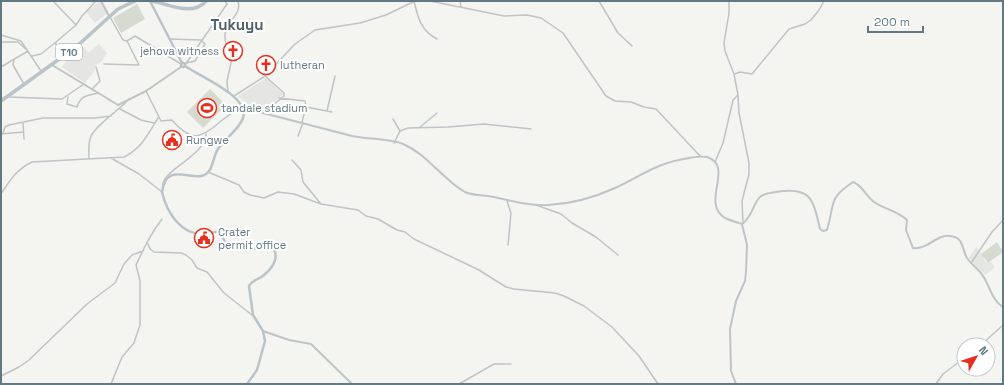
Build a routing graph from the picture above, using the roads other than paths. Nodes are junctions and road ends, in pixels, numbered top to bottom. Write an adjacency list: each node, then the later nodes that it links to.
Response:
1 (54, 1): 18 (street)
2 (96, 1): 18 (street)
3 (101, 1): 17 (street)
4 (135, 1): 17 (highway, T10)
5 (151, 1): 15 (highway); 21 (main road)
6 (206, 1): 15 (highway)
7 (225, 1): 22 (street)
8 (238, 1): 44 (street)
9 (414, 1): 20 (street); 38 (street)
10 (430, 1): 16 (street)
11 (460, 1): 16 (street)
12 (599, 1): 26 (street)
13 (729, 1): 37 (street)
14 (824, 1): 37 (street)
15 (163, 2)
16 (461, 7): 76 (street)
17 (109, 16): 23 (street); 28 (highway, T10)
18 (76, 25): 25 (street)
19 (1, 35): 27 (street)
20 (437, 39)
21 (170, 40): 22 (street); 33 (main road)
22 (201, 40): 33 (street); 33 (street)
23 (127, 41): 31 (street); 33 (street)
24 (1, 42): 27 (street)
25 (56, 42): 28 (street); 29 (street)
26 (632, 46)
27 (28, 51): 29 (street); 30 (street)
28 (66, 55): 32 (highway, T10)
29 (32, 56): 36 (street)
30 (14, 60): 35 (street); 41 (street)
31 (104, 64)
32 (52, 65): 36 (highway, T10); 40 (street)
33 (183, 65): 43 (street); 44 (main road)
34 (96, 67): 42 (street)
35 (1, 68)
36 (42, 72): 41 (highway, T10)
37 (734, 74): 46 (street)
38 (265, 76): 47 (street); 50 (street)
39 (335, 76): 57 (street)
40 (84, 84): 42 (street); 49 (street)
41 (24, 85): 48 (highway, T10)
42 (92, 89): 45 (street)
43 (146, 91): 52 (street); 62 (street)
44 (228, 92): 47 (main road)
45 (98, 93): 49 (street); 52 (street)
46 (738, 95): 80 (street); 90 (street)
47 (234, 96): 53 (main road)
48 (7, 97): 49 (street); 51 (highway, T10)
49 (68, 97)
50 (279, 98): 54 (street); 59 (street)
51 (1, 101)
52 (127, 101): 56 (street)
53 (243, 105): 55 (main road); 72 (street)
54 (306, 107): 57 (street); 64 (street)
55 (244, 108): 59 (street); 81 (main road)
56 (120, 109): 61 (street); 66 (street)
57 (327, 111): 58 (street)
58 (332, 112)
59 (263, 113): 64 (street)
60 (437, 113): 67 (street)
61 (111, 116): 65 (street); 77 (street)
62 (158, 118): 66 (street); 72 (street)
63 (393, 119): 69 (street)
64 (303, 122): 73 (street); 75 (street)
65 (23, 123): 70 (street); 71 (street)
66 (154, 123): 78 (street)
67 (420, 128): 68 (street); 69 (street)
68 (531, 129)
69 (400, 131): 75 (street)
70 (22, 132): 71 (street); 74 (street)
71 (2, 134)
72 (206, 134): 82 (street)
73 (298, 136)
74 (24, 139)
75 (394, 143): 85 (street)
76 (700, 157): 80 (street); 87 (street)
77 (89, 158): 78 (street); 84 (street)
78 (111, 158): 83 (street)
79 (292, 160): 86 (street)
80 (715, 162): 90 (street)
81 (208, 172): 82 (main road); 86 (street)
82 (163, 187): 83 (main road)
83 (162, 192): 97 (main road)
84 (1, 194)
85 (507, 200): 87 (street); 92 (street)
86 (320, 204): 108 (street)
87 (535, 205): 94 (street)
88 (162, 219): 91 (street)
89 (1003, 220): 95 (street)
90 (742, 223): 95 (street); 109 (street)
91 (148, 244): 93 (street); 97 (street)
92 (508, 245)
93 (143, 251): 103 (street); 104 (street)
94 (618, 255)
95 (971, 263): 96 (street)
96 (1003, 307)
97 (252, 315): 99 (main road)
98 (1003, 325): 100 (street)
99 (263, 331): 105 (main road); 106 (street)
100 (990, 337)
101 (511, 364): 107 (street)
102 (956, 364): 110 (street)
103 (1, 376)
104 (111, 384)
105 (247, 384)
106 (352, 384)
107 (459, 384)
108 (658, 384)
109 (736, 384)
110 (936, 384)

